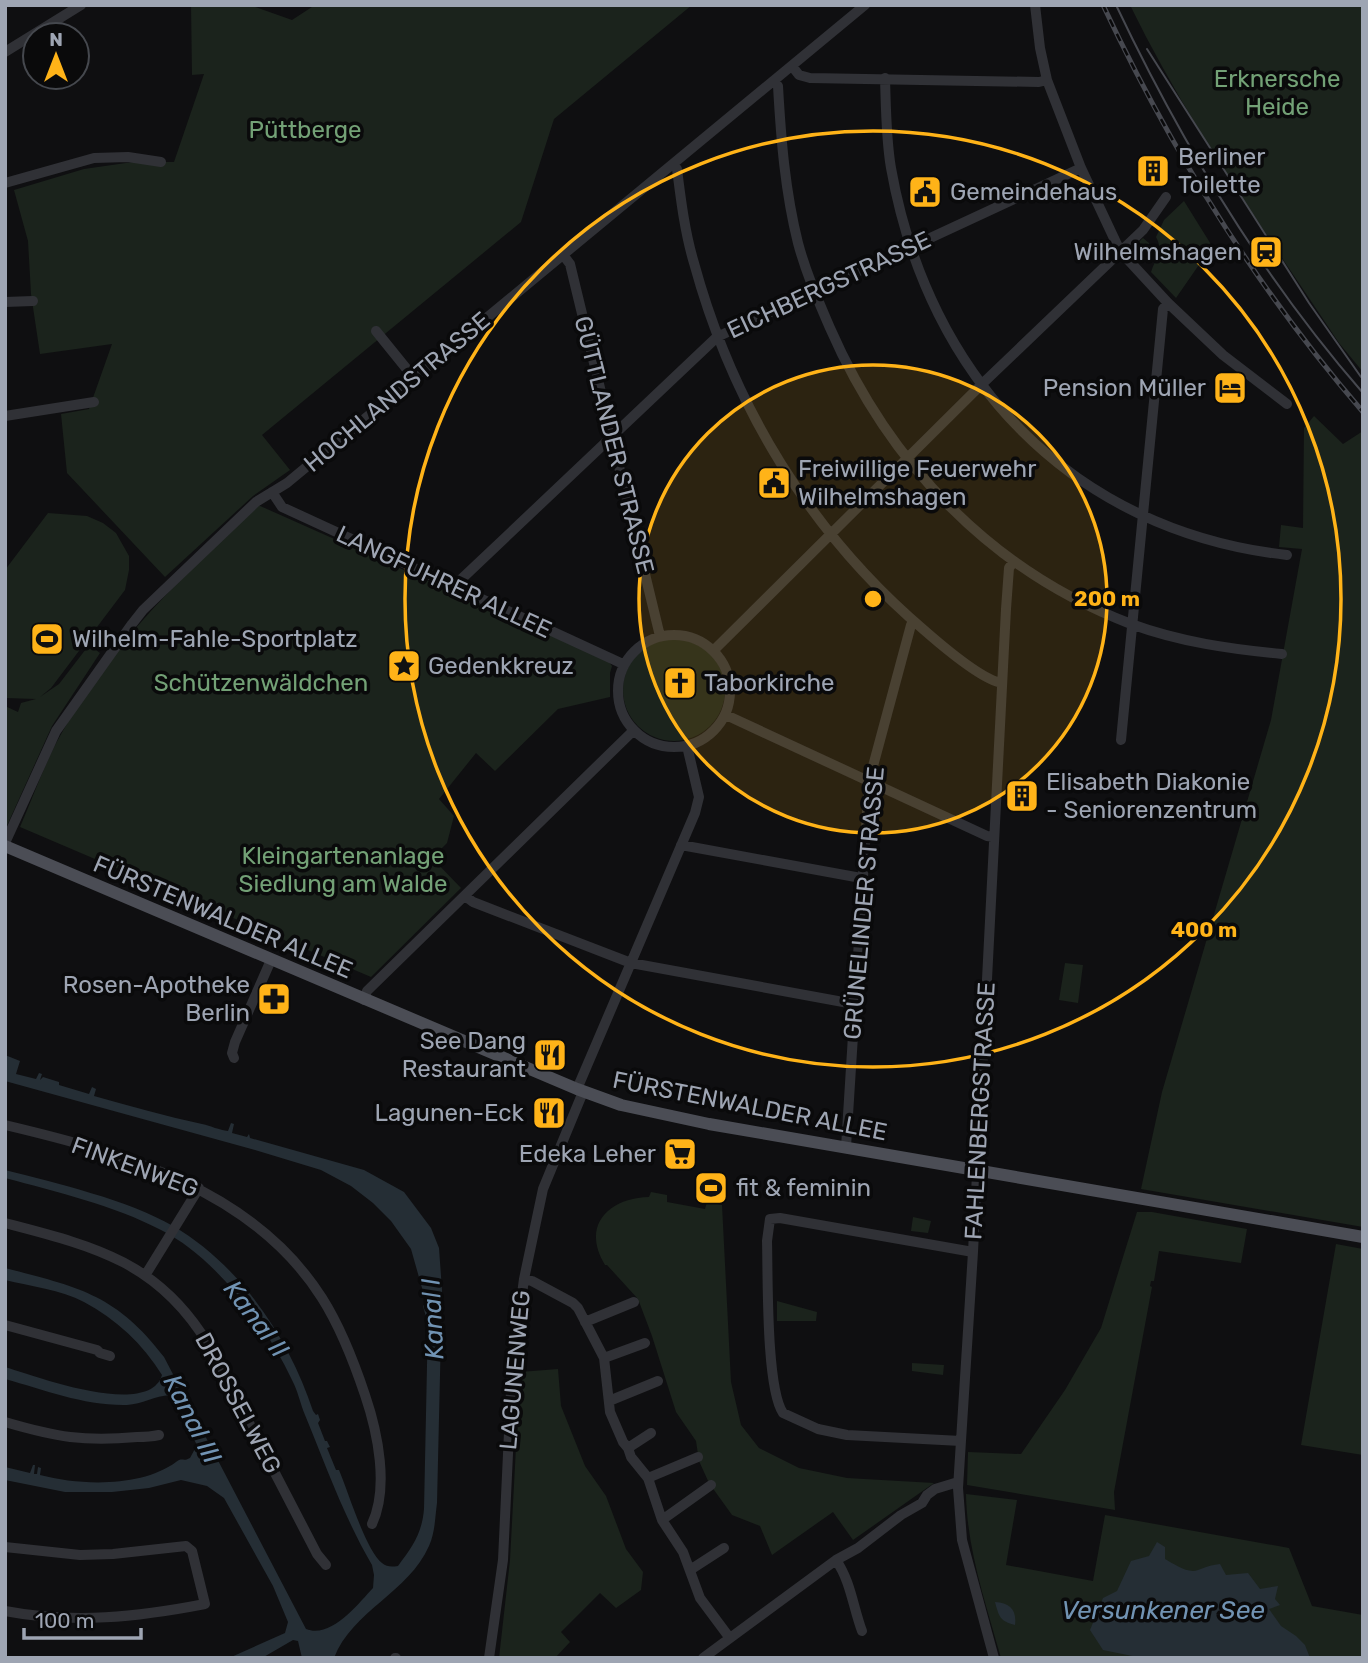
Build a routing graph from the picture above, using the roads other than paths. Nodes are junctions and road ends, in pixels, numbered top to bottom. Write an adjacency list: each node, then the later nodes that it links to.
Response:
1 (80, 5): 4 (street)
2 (865, 5): 5 (street, HOCHLANDSTRASSE)
3 (1035, 5): 7 (street)
4 (5, 52)
5 (792, 66): 6 (street); 8 (street, HOCHLANDSTRASSE)
6 (885, 78): 7 (street); 14 (street)
7 (1047, 80): 11 (street)
8 (774, 81): 10 (street, HOCHLANDSTRASSE); 17 (street)
9 (162, 162): 12 (street)
10 (673, 164): 16 (street, HOCHLANDSTRASSE); 22 (street)
11 (1081, 168): 14 (street, EICHBERGSTRASSE); 15 (street)
12 (5, 183)
13 (1166, 197): 15 (street)
14 (911, 248): 17 (street, EICHBERGSTRASSE); 24 (street)
15 (1120, 251): 20 (street); 24 (street)
16 (564, 256): 23 (street, HOCHLANDSTRASSE); 28 (street, GÜTTLANDER STRASSE)
17 (814, 292): 22 (street, EICHBERGSTRASSE); 29 (street)
18 (33, 301): 19 (street)
19 (5, 302)
20 (1168, 303): 26 (street); 31 (street)
21 (376, 331): 23 (street)
22 (717, 337): 28 (street, EICHBERGSTRASSE); 32 (street)
23 (414, 379): 30 (street, HOCHLANDSTRASSE)
24 (981, 385): 29 (street); 31 (street)
25 (94, 402): 27 (street)
26 (1287, 404)
27 (5, 416)
28 (611, 436): 35 (street, EICHBERGSTRASSE); 38 (street, GÜTTLANDER STRASSE)
29 (907, 459): 32 (street); 34 (street)
30 (272, 492): 35 (street, LANGFUHRER ALLEE); 49 (street, HOCHLANDSTRASSE)
31 (1142, 516): 33 (street); 37 (street)
32 (830, 535): 36 (street); 39 (street)
33 (1287, 555)
34 (1014, 561): 37 (street); 42 (street, FAHLENBERGSTRASSE)
35 (453, 587): 41 (street, LANGFUHRER ALLEE)
36 (914, 622): 42 (street); 47 (street, GRÜNELINDER STRASSE)
37 (1131, 624): 40 (street); 45 (street)
38 (660, 636): 39 (street); 41 (street)
39 (714, 650): 43 (street)
40 (1282, 654)
41 (623, 664): 44 (street)
42 (1002, 683): 48 (street, FAHLENBERGSTRASSE)
43 (726, 715): 46 (street); 47 (street)
44 (633, 731): 46 (street); 52 (street)
45 (1121, 740)
46 (687, 746): 50 (street, LAGUNENWEG)
47 (869, 781): 48 (street); 51 (street, GRÜNELINDER STRASSE)
48 (994, 837): 61 (street, FAHLENBERGSTRASSE)
49 (5, 845): 53 (main road, FÜRSTENWALDER ALLEE)
50 (681, 845): 51 (street); 54 (street, LAGUNENWEG)
51 (861, 878): 56 (street, GRÜNELINDER STRASSE)
52 (465, 896): 54 (street); 55 (street)
53 (271, 960): 55 (main road, FÜRSTENWALDER ALLEE); 57 (street)
54 (631, 963): 56 (street); 58 (street, LAGUNENWEG)
55 (364, 1000): 58 (main road, FÜRSTENWALDER ALLEE)
56 (854, 1004): 60 (street, GRÜNELINDER STRASSE)
57 (234, 1058)
58 (580, 1090): 60 (main road, FÜRSTENWALDER ALLEE); 67 (street, LAGUNENWEG)
59 (5, 1125): 62 (street, FINKENWEG)
60 (846, 1147): 61 (main road, FÜRSTENWALDER ALLEE)
61 (977, 1170): 64 (main road, FÜRSTENWALDER ALLEE); 65 (street, FAHLENBERGSTRASSE)
62 (200, 1188): 66 (street); 86 (street, FINKENWEG)
63 (5, 1223): 66 (street, DROSSELWEG)
64 (1363, 1237)
65 (973, 1252): 79 (street, FAHLENBERGSTRASSE); 79 (street)
66 (146, 1274): 90 (street, DROSSELWEG)
67 (524, 1279): 69 (street); 95 (street, LAGUNENWEG)
68 (634, 1302): 69 (street)
69 (584, 1322): 73 (street)
70 (5, 1325): 72 (street)
71 (645, 1343): 73 (street)
72 (110, 1356)
73 (604, 1358): 75 (street)
74 (658, 1381): 75 (street)
75 (609, 1401): 80 (street)
76 (5, 1422): 78 (street)
77 (651, 1433): 80 (street)
78 (159, 1435)
79 (961, 1441): 83 (street, FAHLENBERGSTRASSE)
80 (628, 1448): 82 (street)
81 (698, 1457): 82 (street)
82 (648, 1478): 85 (street)
83 (958, 1482): 89 (street); 97 (street, FAHLENBERGSTRASSE)
84 (711, 1485): 85 (street)
85 (662, 1520): 91 (street)
86 (372, 1524)
87 (5, 1547): 92 (street)
88 (724, 1548): 91 (street)
89 (836, 1560): 93 (street); 94 (street)
90 (326, 1565)
91 (690, 1570): 94 (street)
92 (5, 1611)
93 (862, 1632)
94 (729, 1637): 96 (street)
95 (489, 1658)
96 (703, 1658)
97 (994, 1658)

